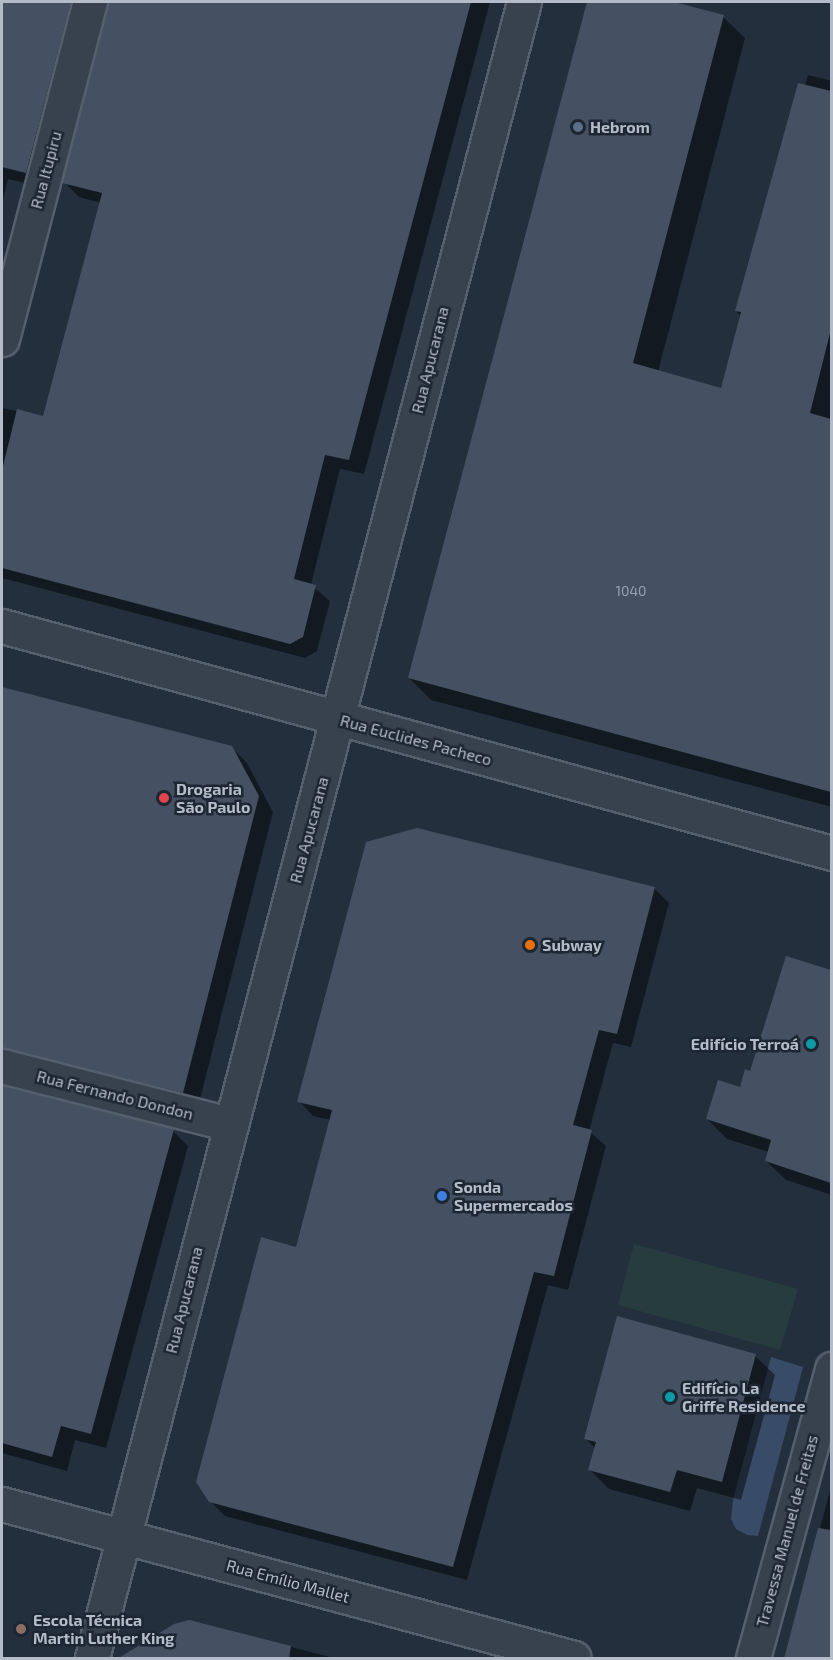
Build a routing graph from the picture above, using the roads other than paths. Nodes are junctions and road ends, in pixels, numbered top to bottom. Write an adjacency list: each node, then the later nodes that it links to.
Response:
1 (90, 2): 3 (street, Rua Itupiru)
2 (524, 2): 5 (street, Rua Apucarana)
3 (2, 339)
4 (2, 626): 5 (street, Rua Euclides Pacheco)
5 (340, 719): 6 (street, Rua Euclides Pacheco); 8 (street, Rua Apucarana)
6 (831, 853)
7 (2, 1066): 8 (street, Rua Fernando Dondon)
8 (230, 1124): 11 (street, Rua Apucarana)
9 (831, 1369): 14 (street, Travessa Manuel de Freitas)
10 (2, 1504): 11 (street, Rua Emílio Mallet)
11 (123, 1537): 12 (street, Rua Apucarana); 13 (street, Rua Emílio Mallet)
12 (92, 1659)
13 (574, 1659)
14 (753, 1659)

